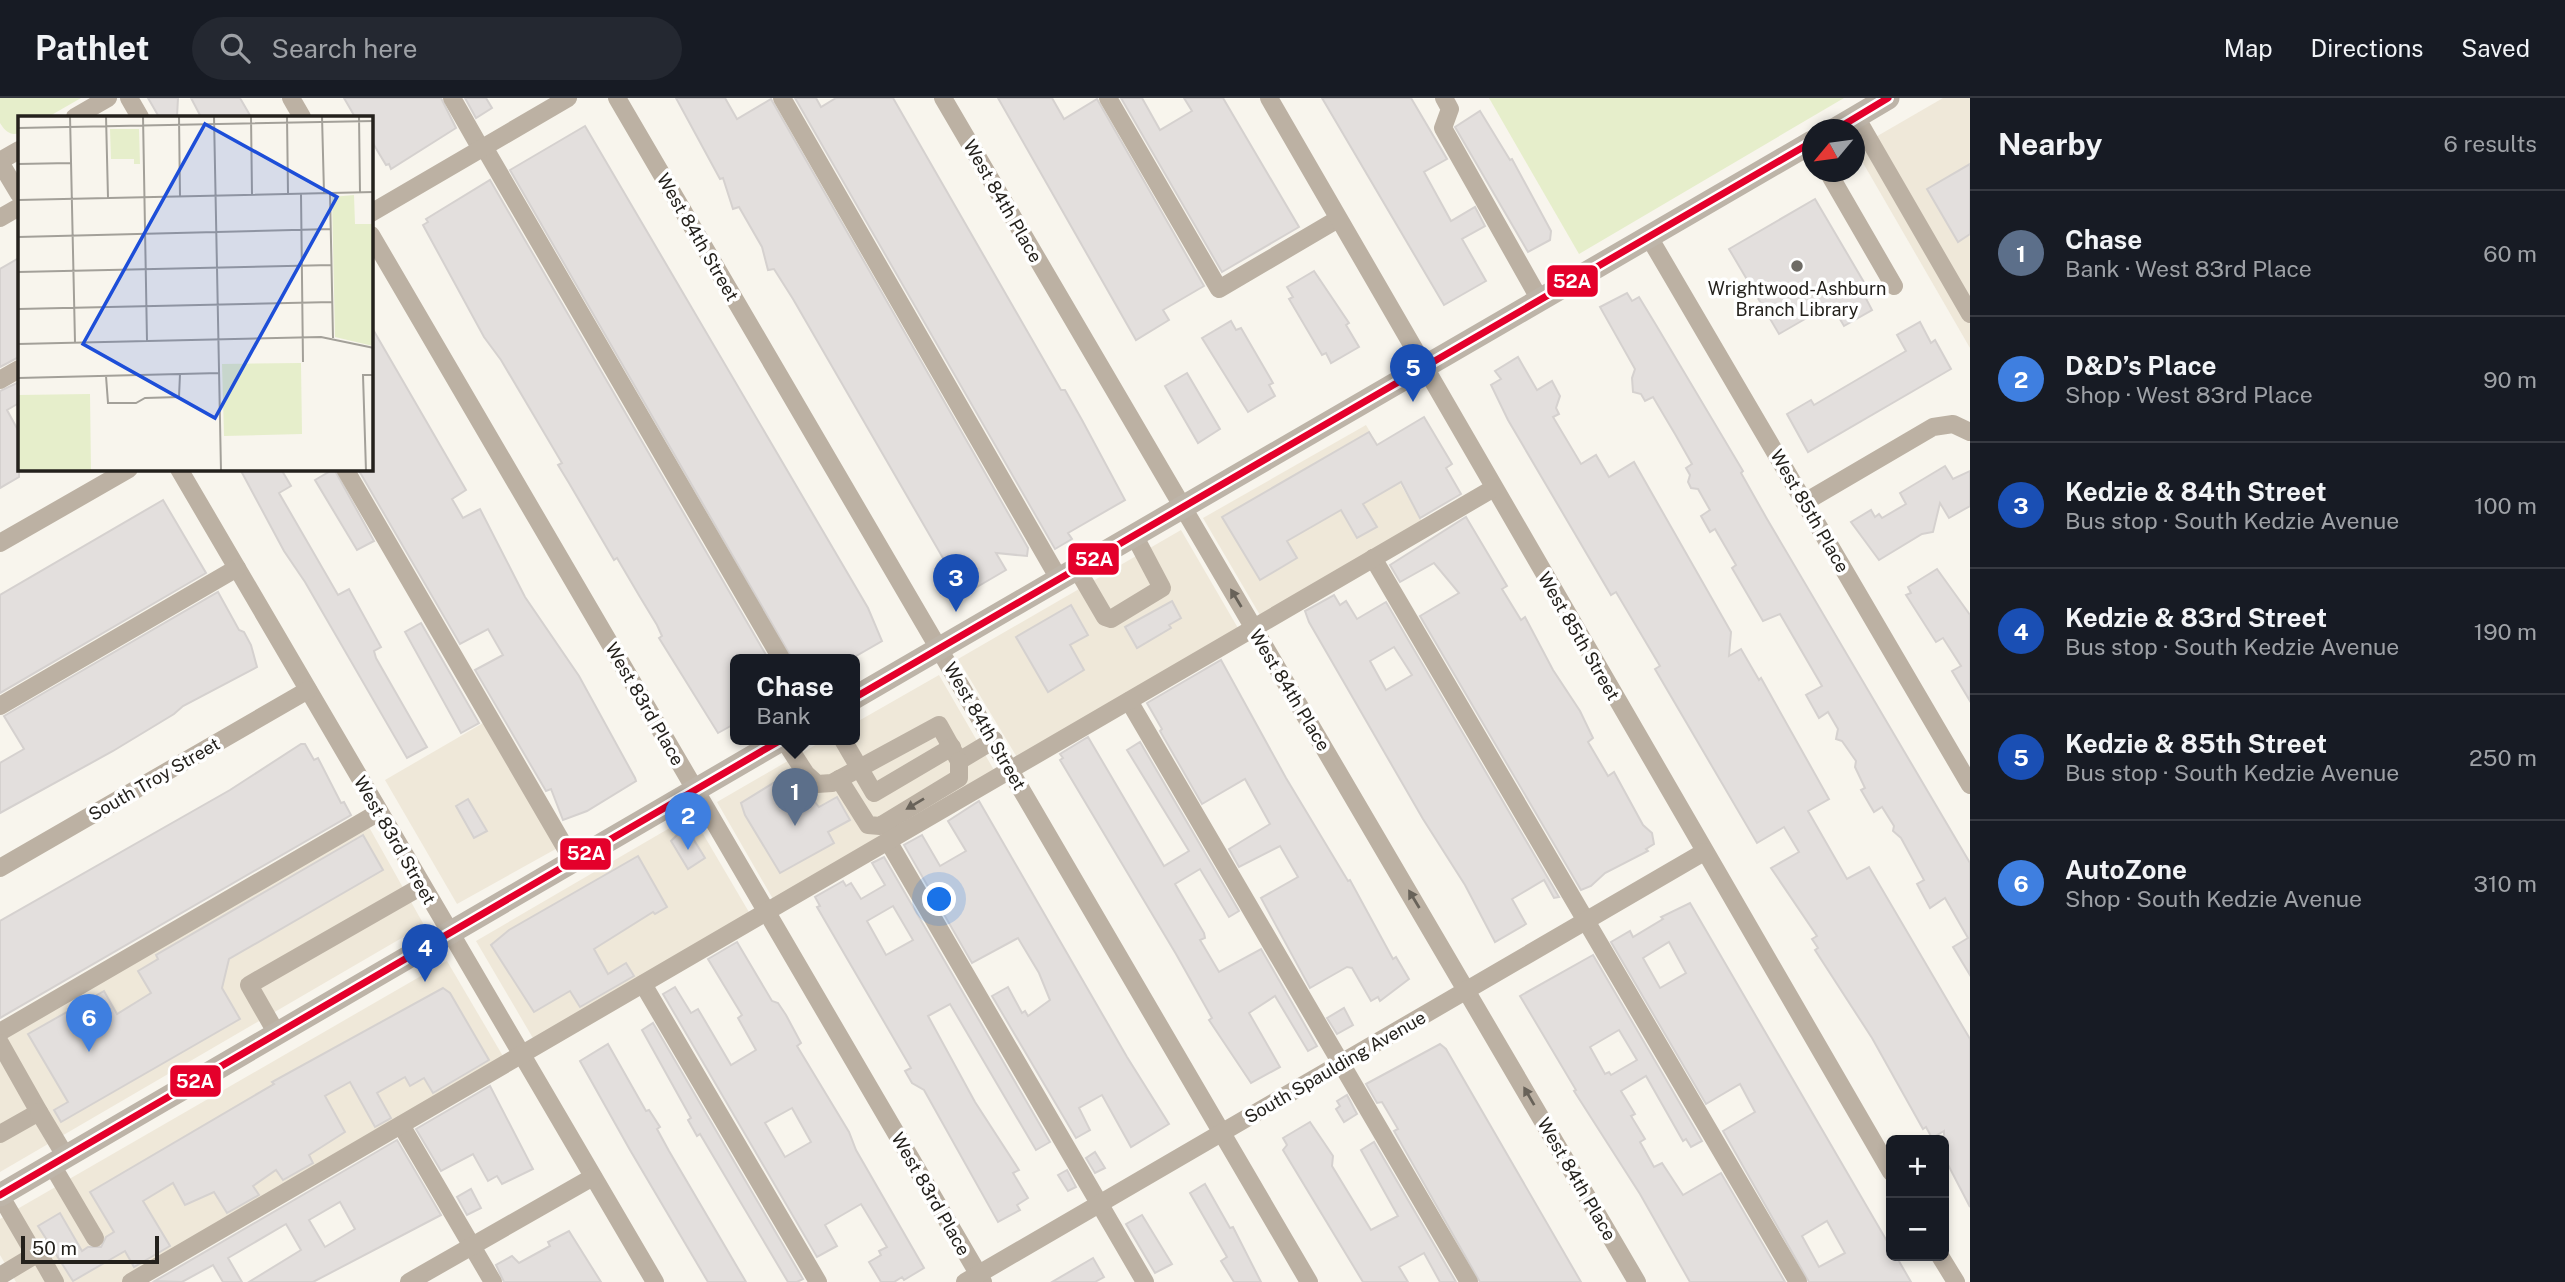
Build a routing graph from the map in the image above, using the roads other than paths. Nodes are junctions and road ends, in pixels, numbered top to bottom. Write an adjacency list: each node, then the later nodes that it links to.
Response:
1 (108, 98): 13 (street)
2 (129, 98): 14 (street)
3 (291, 98): 15 (street)
4 (452, 98): 18 (street)
5 (568, 98): 18 (street)
6 (617, 98): 49 (street, West 84th Street)
7 (782, 98): 47 (street)
8 (943, 98): 42 (street, West 84th Place)
9 (1108, 98): 27 (street)
10 (1269, 98): 27 (street, West 85th Street)
11 (1444, 98): 31 (street)
12 (1888, 98): 16 (main road)
13 (77, 116)
14 (139, 116)
15 (301, 116)
16 (1856, 117): 17 (main road); 32 (street)
17 (1853, 119)
18 (483, 148): 25 (street); 50 (street)
19 (1802, 149): 28 (main road)
20 (18, 151): 21 (street)
21 (0, 161): 23 (street)
22 (1835, 182): 30 (street)
23 (18, 192)
24 (18, 208): 26 (street)
25 (373, 212)
26 (0, 218)
27 (1338, 219): 33 (street, West 85th Street)
28 (1649, 237): 31 (main road); 41 (street, West 85th Place)
29 (373, 238): 64 (street, West 83rd Place)
30 (1894, 286)
31 (1540, 300): 33 (main road)
32 (1970, 314)
33 (1424, 367): 40 (street, West 85th Street); 42 (main road)
34 (18, 370): 35 (street)
35 (0, 380)
36 (1970, 432): 41 (street)
37 (126, 471): 44 (street)
38 (180, 471): 46 (street, West 83rd Street)
39 (346, 471): 68 (street)
40 (1494, 488): 45 (street); 67 (street, West 85th Street)
41 (1805, 502): 63 (street, West 85th Place)
42 (1182, 508): 43 (main road); 48 (street, West 84th Place, one-way to 42)
43 (1135, 535): 47 (main road); 47 (street)
44 (0, 543)
45 (1373, 558): 48 (street); 72 (street)
46 (237, 568): 51 (street, West 83rd Street); 54 (street)
47 (1068, 574): 49 (main road)
48 (1253, 628): 53 (street); 75 (street, West 84th Place, one-way to 48)
49 (940, 648): 52 (main road); 55 (street, West 84th Street)
50 (778, 654)
51 (308, 690): 65 (street, West 83rd Street); 69 (street, South Troy Street)
52 (860, 695)
53 (1129, 701): 61 (street); 80 (street)
54 (0, 706)
55 (994, 740): 59 (street); 61 (street, West 84th Street)
56 (774, 745): 64 (main road)
57 (786, 745): 62 (street)
58 (847, 745): 60 (street)
59 (956, 754): 60 (street); 60 (street); 62 (street, one-way to 62)
60 (860, 768): 62 (street)
61 (1011, 770): 66 (street); 84 (street, West 84th Street)
62 (839, 779)
63 (1970, 785)
64 (695, 790): 68 (main road); 71 (street, West 83rd Place)
65 (379, 812): 70 (street, West 83rd Street); 76 (street)
66 (888, 841): 71 (street); 90 (street)
67 (1704, 852): 72 (street, South Spaulding Avenue); 87 (street, West 85th Street)
68 (573, 861): 73 (main road)
69 (0, 868)
70 (422, 886): 73 (street, West 83rd Street); 77 (street)
71 (766, 912): 74 (street); 96 (street, West 83rd Place)
72 (1587, 920): 75 (street, South Spaulding Avenue); 108 (street)
73 (450, 933): 77 (main road); 79 (street, West 83rd Street)
74 (643, 984): 79 (street); 103 (street)
75 (1468, 989): 80 (street, South Spaulding Avenue); 107 (street, West 84th Place, one-way to 75)
76 (0, 1032)
77 (277, 1034): 86 (main road)
78 (0, 1043): 81 (street)
79 (522, 1054): 83 (street); 88 (street, West 83rd Street)
80 (1341, 1063): 84 (street, South Spaulding Avenue); 106 (street)
81 (6, 1070): 82 (street)
82 (39, 1112): 85 (street); 86 (street)
83 (401, 1125): 92 (street); 99 (street)
84 (1223, 1132): 90 (street, South Spaulding Avenue); 105 (street, West 84th Street)
85 (0, 1134)
86 (59, 1161): 89 (main road); 91 (street)
87 (1886, 1163)
88 (593, 1177): 92 (street); 102 (street, West 83rd Street)
89 (0, 1195): 93 (street)
90 (1099, 1204): 96 (street, South Spaulding Avenue); 104 (street)
91 (95, 1238)
92 (472, 1246): 100 (street); 101 (street)
93 (36, 1255): 95 (street); 98 (street)
94 (1943, 1261): 109 (street)
95 (0, 1276): 97 (street)
96 (975, 1279)
97 (3, 1282)
98 (55, 1282)
99 (131, 1282)
100 (410, 1282)
101 (493, 1282)
102 (655, 1282)
103 (818, 1282)
104 (1145, 1282)
105 (1309, 1282)
106 (1469, 1282)
107 (1637, 1282)
108 (1798, 1282)
109 (1956, 1282)

